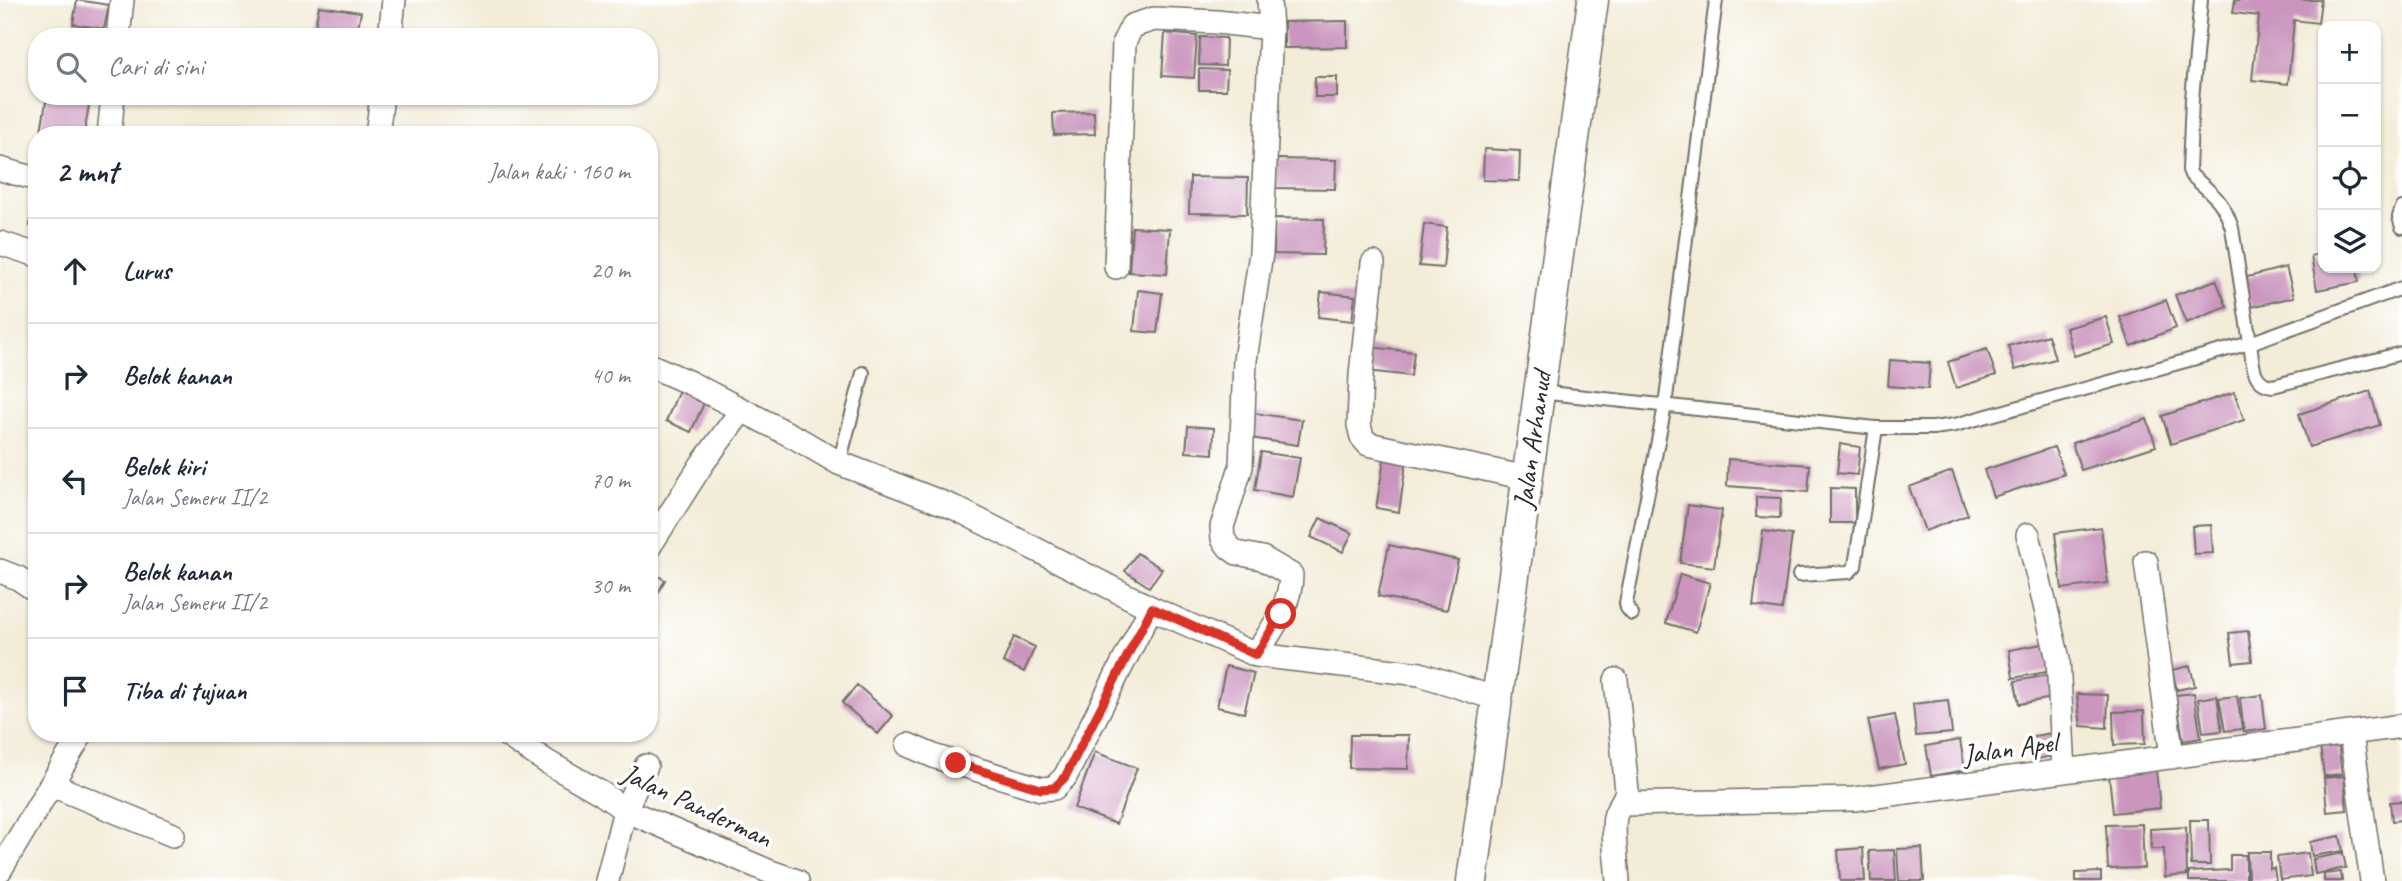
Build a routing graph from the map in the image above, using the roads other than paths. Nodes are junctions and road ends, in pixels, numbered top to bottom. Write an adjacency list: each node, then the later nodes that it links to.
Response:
1 (394, 0): 8 (street)
2 (1269, 0): 9 (street)
3 (1592, 0): 27 (street, Jalan Arhanud)
4 (1716, 0): 28 (lane)
5 (2201, 0): 23 (lane)
6 (118, 1): 7 (street)
7 (118, 28)
8 (391, 28)
9 (1271, 28): 21 (street); 41 (street)
10 (112, 105): 12 (street)
11 (381, 105): 13 (street)
12 (110, 126)
13 (378, 126)
14 (0, 169): 15 (street)
15 (28, 177)
16 (2402, 208): 17 (lane)
17 (2402, 227)
18 (0, 243): 19 (street)
19 (28, 252)
20 (1373, 263): 32 (street)
21 (1116, 267)
22 (2402, 288): 23 (lane)
23 (2249, 343): 24 (lane); 30 (lane)
24 (2402, 353)
25 (658, 369): 29 (street)
26 (863, 373): 31 (lane)
27 (1539, 392): 28 (lane); 32 (street, Jalan Arhanud)
28 (1665, 406): 30 (lane); 40 (lane)
29 (742, 410): 31 (street); 33 (street)
30 (1876, 428): 37 (lane)
31 (839, 463): 39 (street)
32 (1527, 478): 43 (street, Jalan Arhanud)
33 (658, 533)
34 (2028, 535): 51 (street)
35 (2146, 562): 49 (street)
36 (0, 570): 38 (street)
37 (1799, 575)
38 (28, 585)
39 (1152, 608): 41 (street); 48 (street)
40 (1632, 614)
41 (1256, 655): 43 (street)
42 (1616, 680): 53 (street)
43 (1497, 699): 59 (street, Jalan Arhanud)
44 (2402, 726): 45 (street, Jalan Apel)
45 (2351, 734): 49 (street, Jalan Apel); 61 (street)
46 (77, 742): 52 (street)
47 (525, 742): 54 (street, Jalan Panderman)
48 (908, 745)
49 (2172, 757): 51 (street, Jalan Apel)
50 (646, 766): 54 (street)
51 (2064, 771): 53 (street, Jalan Apel)
52 (52, 785): 55 (street); 56 (street)
53 (1623, 804): 60 (street)
54 (625, 810): 57 (street); 58 (street, Jalan Panderman)
55 (173, 835)
56 (0, 870)
57 (607, 881)
58 (797, 881)
59 (1472, 881)
60 (1618, 881)
61 (2372, 881)

